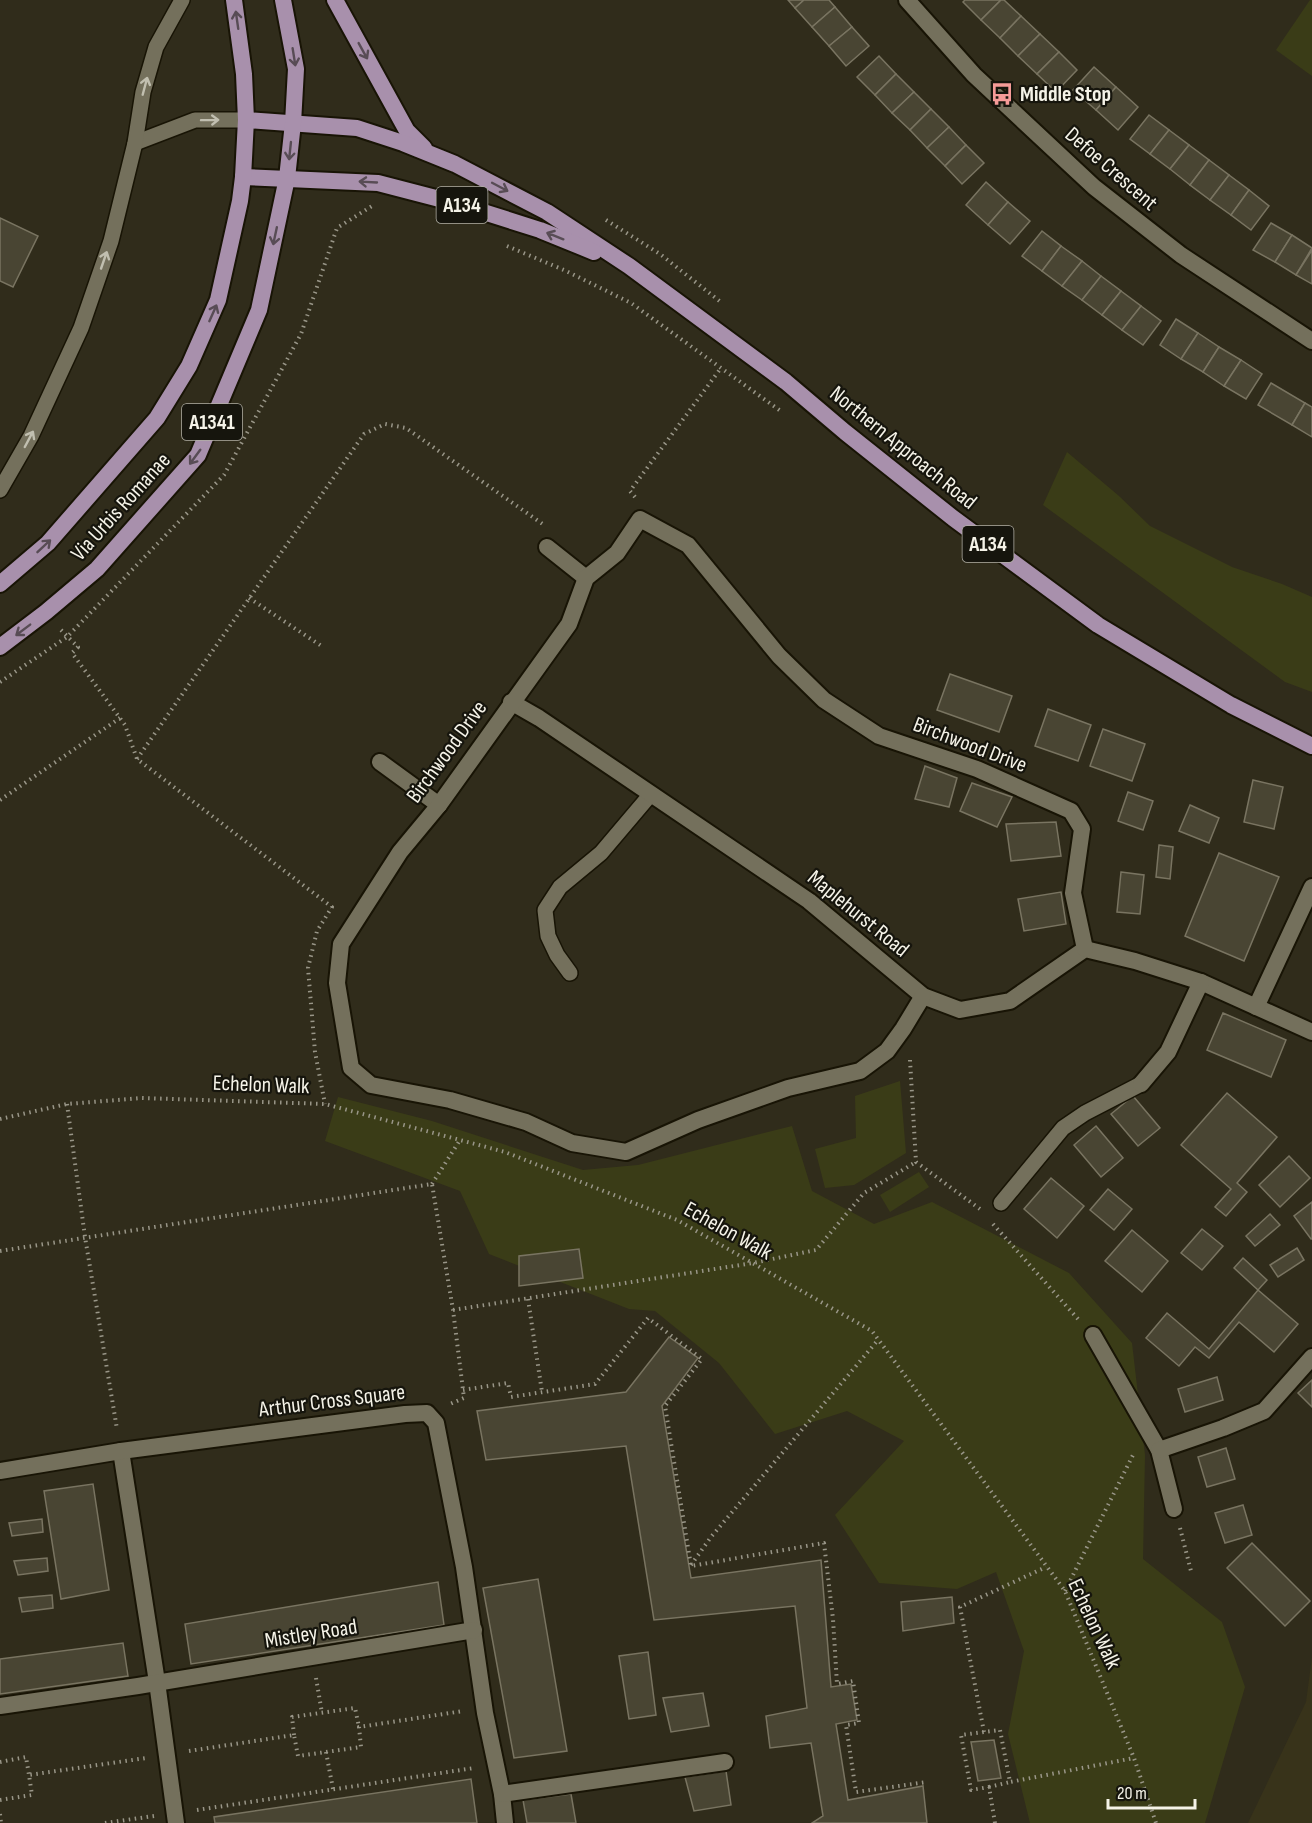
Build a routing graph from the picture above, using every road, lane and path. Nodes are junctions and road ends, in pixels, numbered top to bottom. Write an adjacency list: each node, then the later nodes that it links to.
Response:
1 (182, 0): 8 (lane, one-way to 1)
2 (234, 0): 6 (main road, one-way to 2)
3 (283, 0): 7 (main road, one-way to 7)
4 (335, 0): 9 (main road, Northern Approach Road / A134, one-way to 9)
5 (906, 0): 15 (street, Defoe Crescent)
6 (246, 120): 7 (main road, Northern Approach Road / A134); 8 (lane, one-way to 6); 10 (main road, Via Urbis Romanae / A1341)
7 (293, 123): 9 (main road, Northern Approach Road / A134); 11 (main road, Via Urbis Romanae / A1341, one-way to 11)
8 (135, 143): 18 (lane, one-way to 8)
9 (429, 153): 14 (main road, Northern Approach Road / A134, one-way to 14)
10 (243, 177): 11 (main road, Northern Approach Road / A134); 23 (main road, Via Urbis Romanae / A1341, one-way to 10)
11 (287, 178): 14 (main road, Northern Approach Road / A134, one-way to 11); 25 (main road, Via Urbis Romanae / A1341, one-way to 25)
12 (376, 204): 26 (path)
13 (501, 244): 16 (path)
14 (629, 266): 32 (main road, Northern Approach Road / A134)
15 (1312, 341)
16 (721, 368): 17 (path); 19 (path)
17 (784, 413)
18 (0, 490)
19 (630, 506)
20 (550, 529): 24 (path)
21 (547, 547): 22 (street)
22 (586, 578): 30 (street, Birchwood Drive); 39 (street, Birchwood Drive)
23 (0, 584)
24 (249, 598): 27 (path); 33 (path)
25 (46, 612): 26 (path); 28 (main road, Via Urbis Romanae / A1341, one-way to 28)
26 (68, 637): 29 (path); 31 (path)
27 (323, 646)
28 (0, 647)
29 (0, 682)
30 (511, 702): 35 (street, Maplehurst Road); 37 (street, Birchwood Drive)
31 (120, 718): 33 (path); 36 (path)
32 (1312, 746)
33 (137, 759): 48 (path)
34 (380, 762): 37 (street)
35 (651, 794): 40 (lane); 42 (street, Maplehurst Road)
36 (0, 800)
37 (438, 805): 45 (street, Birchwood Drive)
38 (1312, 886): 43 (street)
39 (1085, 949): 41 (street); 42 (street, Maplehurst Road)
40 (570, 973)
41 (1201, 982): 43 (street); 46 (street)
42 (923, 996): 45 (street, Birchwood Drive)
43 (1256, 1007): 44 (street)
44 (1312, 1032)
45 (896, 1039): 51 (path)
46 (1141, 1084): 53 (lane)
47 (67, 1104): 48 (path, Echelon Walk); 49 (path, Echelon Walk); 56 (path)
48 (325, 1104): 50 (path, Echelon Walk)
49 (0, 1119)
50 (460, 1140): 52 (path); 58 (path, Echelon Walk)
51 (916, 1162): 54 (path); 58 (path)
52 (432, 1184): 56 (path); 60 (path)
53 (1001, 1203)
54 (980, 1210)
55 (987, 1218): 61 (path)
56 (85, 1238): 57 (path); 69 (path)
57 (0, 1251)
58 (753, 1263): 59 (path); 62 (path, Echelon Walk)
59 (528, 1299): 60 (path); 65 (path)
60 (453, 1310): 64 (path)
61 (1093, 1335): 67 (street)
62 (879, 1340): 72 (path); 73 (path, Echelon Walk)
63 (1312, 1357): 68 (street)
64 (463, 1390): 65 (path); 66 (path)
65 (542, 1392): 72 (path)
66 (427, 1413): 69 (street, Arthur Cross Square); 76 (street, Arthur Cross Square)
67 (1146, 1428): 68 (street); 75 (path)
68 (1159, 1450): 71 (street)
69 (121, 1451): 70 (street, Arthur Cross Square); 78 (street)
70 (0, 1471)
71 (1174, 1509): 74 (path)
72 (691, 1566): 93 (path)
73 (1046, 1567): 75 (path, Echelon Walk); 83 (path)
74 (1191, 1571)
75 (1065, 1591): 88 (path, Echelon Walk)
76 (474, 1630): 78 (street, Mistley Road); 80 (street, Arthur Cross Square)
77 (316, 1676): 81 (path)
78 (157, 1682): 79 (street, Mistley Road); 100 (street)
79 (0, 1706)
80 (484, 1707): 82 (path); 91 (street, Arthur Cross Square)
81 (322, 1713): 82 (path); 84 (path)
82 (358, 1727): 85 (path)
83 (984, 1732): 94 (path); 95 (path)
84 (294, 1735): 85 (path); 86 (path)
85 (326, 1752): 96 (path)
86 (181, 1753)
87 (158, 1756): 92 (path)
88 (1134, 1758): 94 (path); 105 (path, Echelon Walk)
89 (0, 1762): 92 (path)
90 (725, 1762): 97 (street)
91 (496, 1765): 96 (path); 97 (street, Arthur Cross Square)
92 (30, 1775): 98 (path)
93 (927, 1782)
94 (1010, 1782): 95 (path)
95 (989, 1787): 104 (path)
96 (333, 1789): 100 (path)
97 (502, 1794): 103 (street, Arthur Cross Square)
98 (0, 1800)
99 (0, 1814): 101 (path)
100 (175, 1818): 102 (path)
101 (1, 1823)
102 (105, 1823)
103 (505, 1823)
104 (995, 1823)
105 (1156, 1823)

